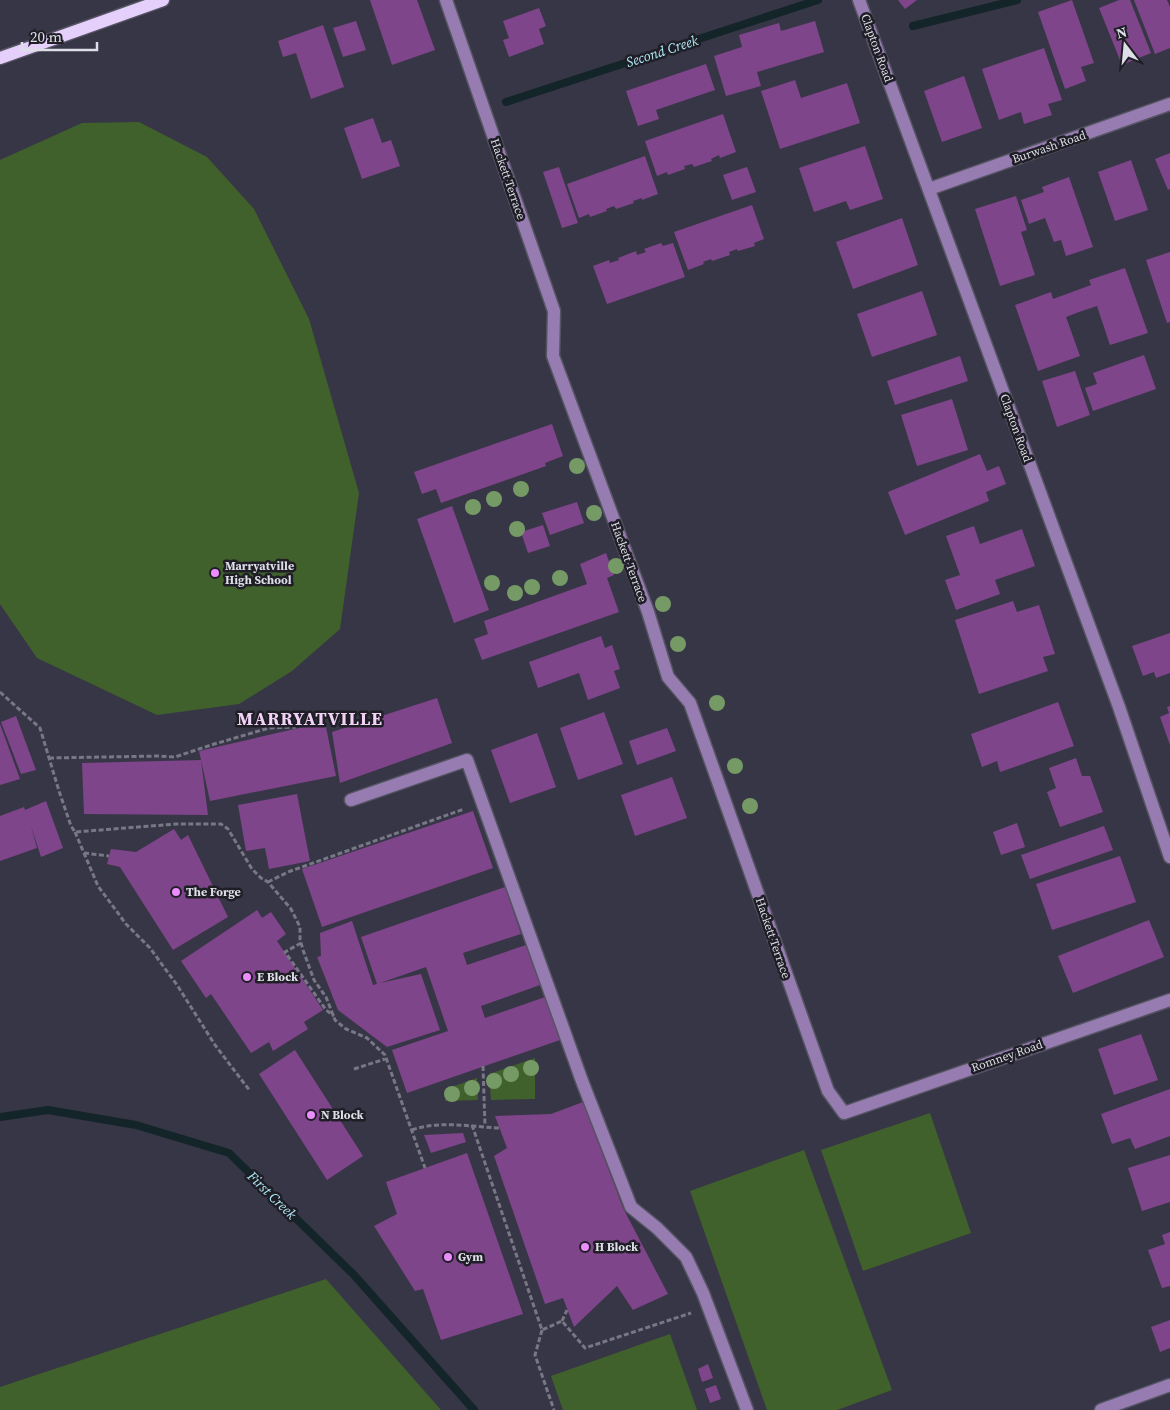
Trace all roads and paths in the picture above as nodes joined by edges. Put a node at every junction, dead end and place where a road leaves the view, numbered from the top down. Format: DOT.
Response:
graph roads {
  1 [pos="163,0"];
  2 [pos="446,0"];
  3 [pos="859,0"];
  4 [pos="0,58"];
  5 [pos="1170,104"];
  6 [pos="929,189"];
  7 [pos="0,692"];
  8 [pos="296,726"];
  9 [pos="49,758"];
  10 [pos="351,800"];
  11 [pos="482,803"];
  12 [pos="75,832"];
  13 [pos="84,853"];
  14 [pos="109,856"];
  15 [pos="1170,857"];
  16 [pos="268,882"];
  17 [pos="301,943"];
  18 [pos="1170,1000"];
  19 [pos="334,1016"];
  20 [pos="385,1059"];
  21 [pos="483,1066"];
  22 [pos="354,1069"];
  23 [pos="250,1092"];
  24 [pos="844,1113"];
  25 [pos="472,1125"];
  26 [pos="484,1126"];
  27 [pos="500,1128"];
  28 [pos="412,1130"];
  29 [pos="425,1168"];
  30 [pos="708,1307"];
  31 [pos="567,1310"];
  32 [pos="562,1321"];
  33 [pos="542,1330"];
  34 [pos="1170,1385"];
  35 [pos="554,1410"];
  36 [pos="747,1410"];
  37 [pos="1101,1410"];
  1 -- 4 [label="main road"];
  2 -- 24 [label="street, Hackett Terrace"];
  3 -- 6 [label="street, Clapton Road"];
  5 -- 6 [label="street, Burwash Road"];
  6 -- 15 [label="street, Clapton Road"];
  7 -- 9 [label="path"];
  8 -- 9 [label="path"];
  9 -- 12 [label="path"];
  10 -- 11 [label="street"];
  11 -- 16 [label="path"];
  11 -- 30 [label="street"];
  12 -- 13 [label="path"];
  12 -- 16 [label="path"];
  13 -- 14 [label="path"];
  13 -- 23 [label="path"];
  16 -- 17 [label="path"];
  17 -- 19 [label="path"];
  17 -- 19 [label="path"];
  18 -- 24 [label="street, Romney Road"];
  19 -- 20 [label="path"];
  20 -- 22 [label="path"];
  20 -- 28 [label="path"];
  21 -- 26 [label="path"];
  25 -- 26 [label="path"];
  25 -- 28 [label="path"];
  25 -- 33 [label="path"];
  26 -- 27 [label="path"];
  28 -- 29 [label="path"];
  30 -- 32 [label="path"];
  30 -- 36 [label="street"];
  31 -- 32 [label="path"];
  32 -- 33 [label="path"];
  33 -- 35 [label="path"];
  34 -- 37 [label="street"];
}
